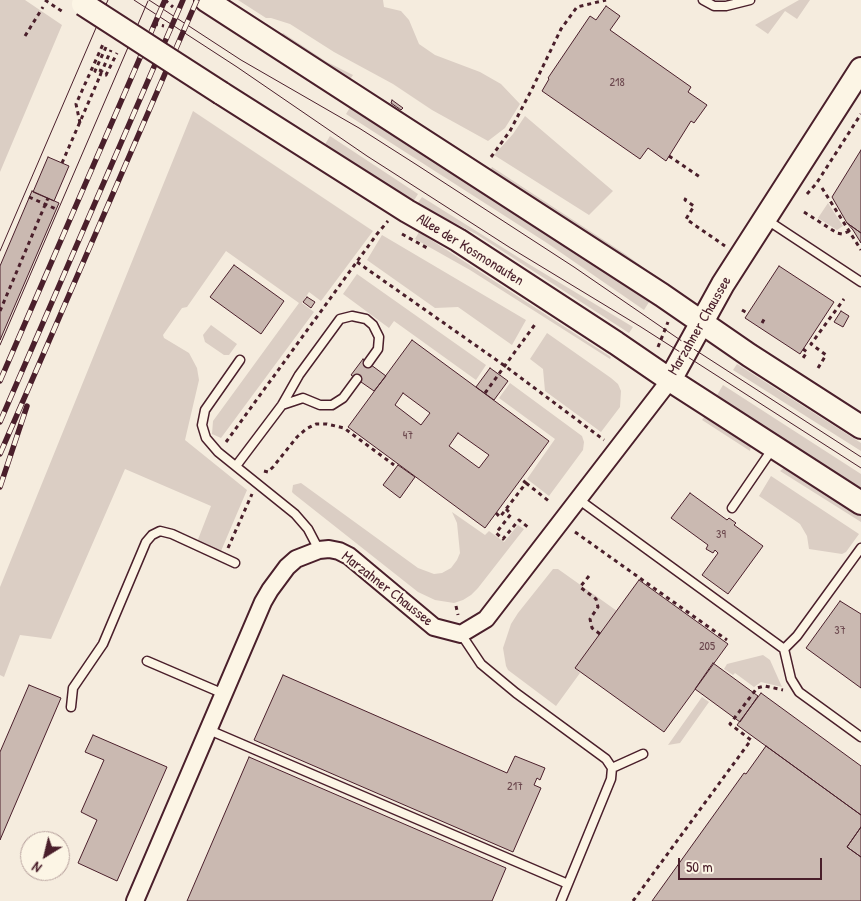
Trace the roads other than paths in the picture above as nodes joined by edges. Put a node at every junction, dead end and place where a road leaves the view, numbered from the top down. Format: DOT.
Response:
graph roads {
  1 [pos="206,0"];
  2 [pos="703,0"];
  3 [pos="750,0"];
  4 [pos="80,2"];
  5 [pos="861,69"];
  6 [pos="765,219"];
  7 [pos="861,282"];
  8 [pos="702,323"];
  9 [pos="240,360"];
  10 [pos="368,363"];
  11 [pos="357,379"];
  12 [pos="670,380"];
  13 [pos="282,405"];
  14 [pos="861,427"];
  15 [pos="774,447"];
  16 [pos="236,466"];
  17 [pos="578,499"];
  18 [pos="861,503"];
  19 [pos="732,508"];
  20 [pos="861,548"];
  21 [pos="319,550"];
  22 [pos="235,563"];
  23 [pos="461,634"];
  24 [pos="784,649"];
  25 [pos="147,661"];
  26 [pos="224,694"];
  27 [pos="71,707"];
  28 [pos="209,730"];
  29 [pos="861,737"];
  30 [pos="643,754"];
  31 [pos="612,768"];
  32 [pos="568,884"];
  33 [pos="135,901"];
  34 [pos="561,901"];
  1 -- 8 [label="main road"];
  2 -- 3 [label="lane"];
  4 -- 12 [label="main road, Allee der Kosmonauten, bridge"];
  5 -- 6 [label="main road, Marzahner Chaussee"];
  6 -- 7 [label="lane"];
  6 -- 8 [label="main road, Marzahner Chaussee"];
  8 -- 12 [label="main road, Marzahner Chaussee"];
  8 -- 14 [label="main road"];
  9 -- 16 [label="lane"];
  10 -- 13 [label="lane"];
  11 -- 13 [label="lane"];
  12 -- 15 [label="main road, Allee der Kosmonauten"];
  12 -- 17 [label="street, Marzahner Chaussee"];
  13 -- 16 [label="lane"];
  15 -- 18 [label="main road, Allee der Kosmonauten"];
  15 -- 19 [label="lane"];
  16 -- 21 [label="lane"];
  17 -- 23 [label="street, Marzahner Chaussee"];
  17 -- 24 [label="lane"];
  20 -- 24 [label="lane"];
  21 -- 23 [label="street, Marzahner Chaussee"];
  21 -- 26 [label="street, Marzahner Chaussee"];
  22 -- 27 [label="lane"];
  23 -- 31 [label="lane"];
  24 -- 29 [label="lane"];
  25 -- 26 [label="lane"];
  26 -- 28 [label="street, Marzahner Chaussee"];
  28 -- 32 [label="lane"];
  28 -- 33 [label="street, Marzahner Chaussee"];
  30 -- 31 [label="lane"];
  31 -- 32 [label="lane"];
  32 -- 34 [label="lane"];
}
